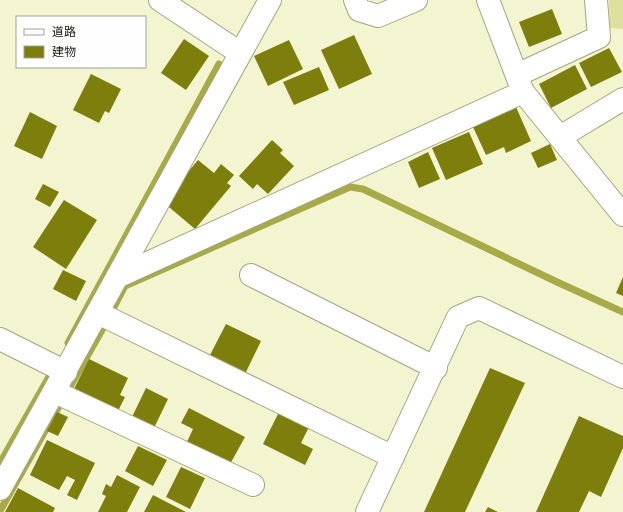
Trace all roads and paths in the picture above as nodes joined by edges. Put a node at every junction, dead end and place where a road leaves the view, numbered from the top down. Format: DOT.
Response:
graph roads {
  1 [pos="160,0"];
  2 [pos="270,0"];
  3 [pos="355,0"];
  4 [pos="416,0"];
  5 [pos="488,0"];
  6 [pos="596,0"];
  7 [pos="240,52"];
  8 [pos="520,83"];
  9 [pos="623,99"];
  10 [pos="560,137"];
  11 [pos="623,215"];
  12 [pos="251,275"];
  13 [pos="117,277"];
  14 [pos="105,316"];
  15 [pos="0,339"];
  16 [pos="59,368"];
  17 [pos="436,368"];
  18 [pos="623,377"];
  19 [pos="60,395"];
  20 [pos="393,457"];
  21 [pos="253,485"];
  22 [pos="0,489"];
  23 [pos="367,512"];
  1 -- 7 [label="street"];
  2 -- 7 [label="street"];
  3 -- 4 [label="street"];
  5 -- 8 [label="street"];
  6 -- 8 [label="street"];
  7 -- 13 [label="street"];
  8 -- 10 [label="street"];
  8 -- 13 [label="street"];
  9 -- 10 [label="street"];
  10 -- 11 [label="street"];
  12 -- 17 [label="street"];
  13 -- 14 [label="street"];
  14 -- 16 [label="street"];
  14 -- 20 [label="street"];
  15 -- 16 [label="street"];
  16 -- 19 [label="street"];
  17 -- 18 [label="street"];
  17 -- 20 [label="street"];
  19 -- 21 [label="street"];
  19 -- 22 [label="street"];
  20 -- 23 [label="street"];
}
